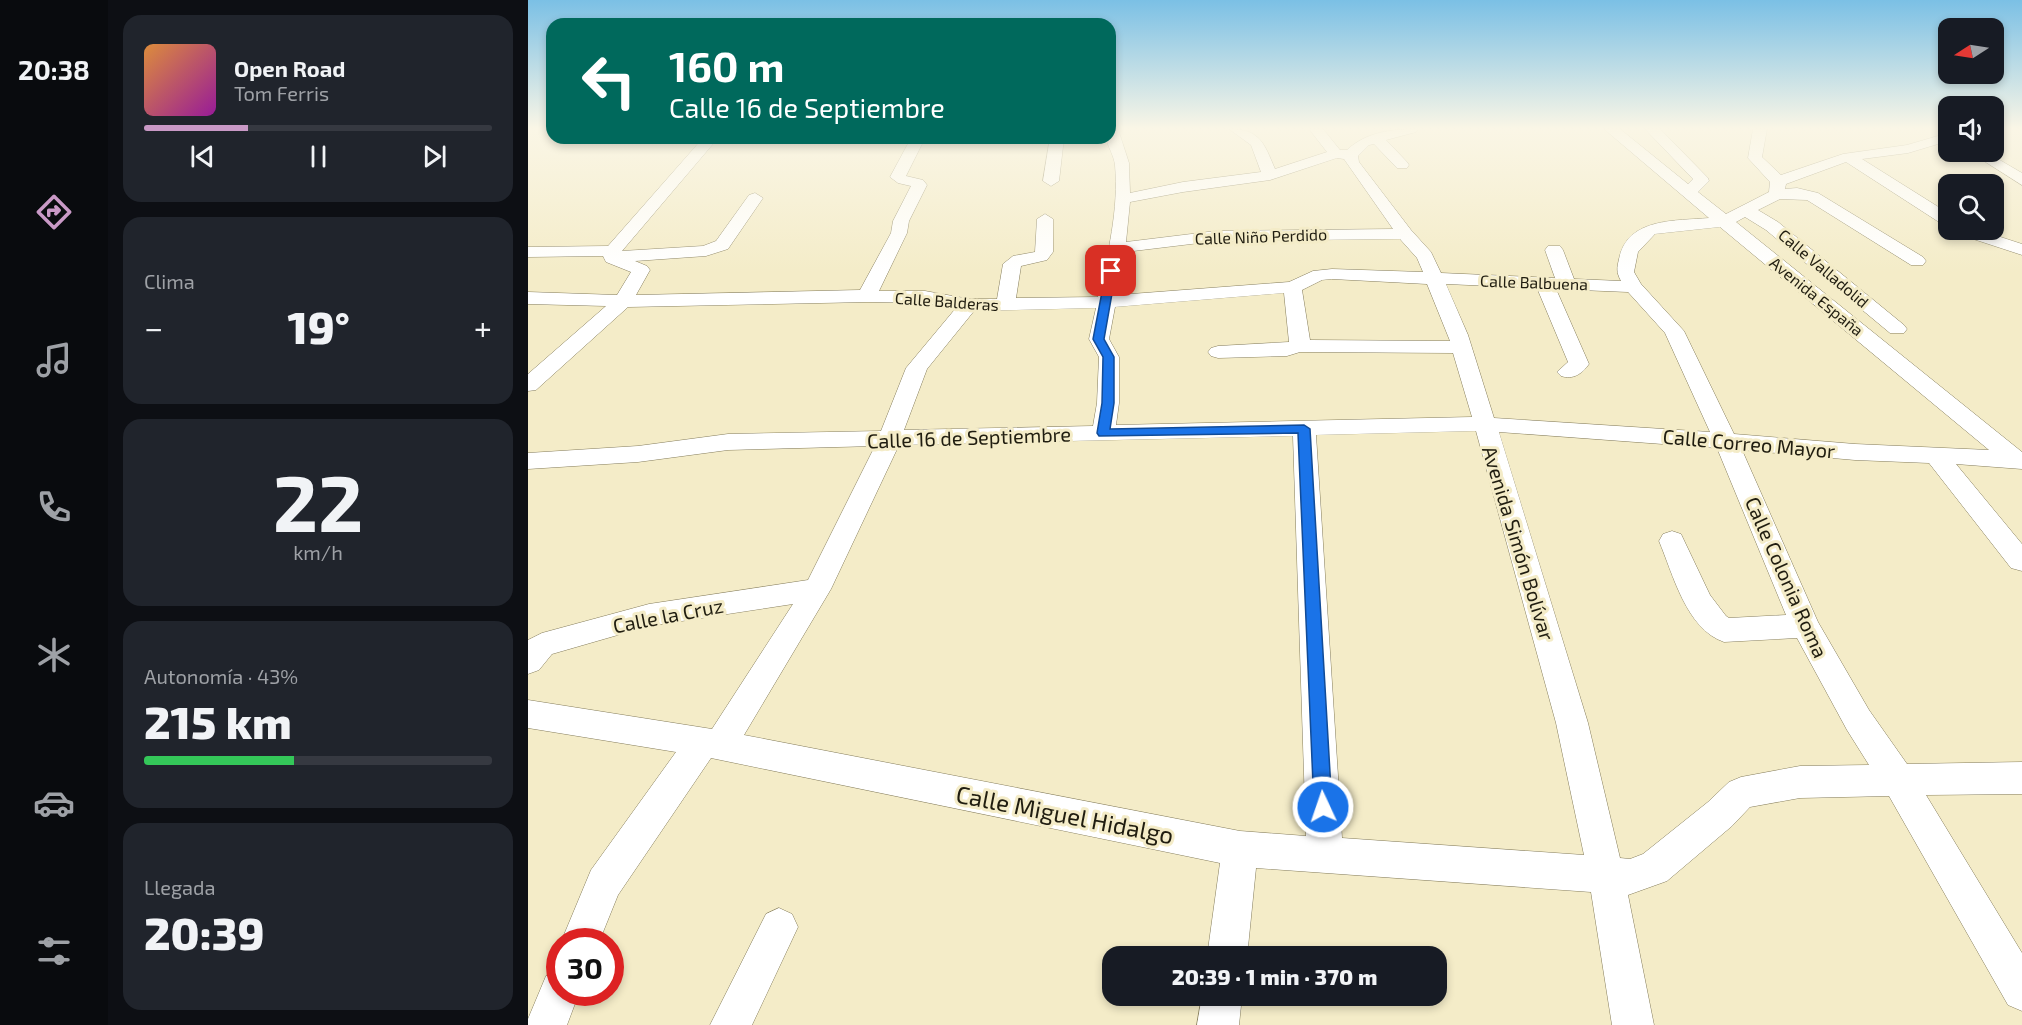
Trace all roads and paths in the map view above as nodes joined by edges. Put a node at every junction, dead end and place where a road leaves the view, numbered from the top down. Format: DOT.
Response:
graph roads {
  1 [pos="678,177"];
  2 [pos="898,177"];
  3 [pos="1052,177"];
  4 [pos="1123,177"];
  5 [pos="1257,177"];
  6 [pos="1363,177"];
  7 [pos="1670,177"];
  8 [pos="1699,177"];
  9 [pos="1769,177"];
  10 [pos="1803,177"];
  11 [pos="1879,177"];
  12 [pos="1051,181"];
  13 [pos="1777,188"];
  14 [pos="1689,192"];
  15 [pos="755,198"];
  16 [pos="1122,199"];
  17 [pos="1938,214"];
  18 [pos="1736,216"];
  19 [pos="1045,219"];
  20 [pos="1405,234"];
  21 [pos="1993,240"];
  22 [pos="1117,248"];
  23 [pos="1554,250"];
  24 [pos="2022,250"];
  25 [pos="528,252"];
  26 [pos="612,254"];
  27 [pos="1917,261"];
  28 [pos="1435,279"];
  29 [pos="1543,282"];
  30 [pos="1566,283"];
  31 [pos="1292,287"];
  32 [pos="1634,287"];
  33 [pos="868,296"];
  34 [pos="528,298"];
  35 [pos="1106,301"];
  36 [pos="623,302"];
  37 [pos="1006,305"];
  38 [pos="969,306"];
  39 [pos="1898,329"];
  40 [pos="1298,346"];
  41 [pos="1461,346"];
  42 [pos="1218,352"];
  43 [pos="1568,372"];
  44 [pos="528,385"];
  45 [pos="1483,424"];
  46 [pos="1304,429"];
  47 [pos="1104,433"];
  48 [pos="890,439"];
  49 [pos="1727,443"];
  50 [pos="1936,456"];
  51 [pos="528,460"];
  52 [pos="2018,462"];
  53 [pos="1672,541"];
  54 [pos="2021,561"];
  55 [pos="817,589"];
  56 [pos="1805,626"];
  57 [pos="528,661"];
  58 [pos="528,714"];
  59 [pos="711,744"];
  60 [pos="2022,778"];
  61 [pos="1899,781"];
  62 [pos="1240,849"];
  63 [pos="1325,854"];
  64 [pos="1606,875"];
  65 [pos="779,927"];
  66 [pos="585,928"];
  67 [pos="1228,946"];
  68 [pos="2022,991"];
  69 [pos="554,1006"];
  70 [pos="1221,1006"];
  71 [pos="546,1025"];
  72 [pos="731,1025"];
  73 [pos="1218,1025"];
  74 [pos="1633,1025"];
  1 -- 26 [label="street"];
  2 -- 33 [label="street"];
  3 -- 12 [label="street"];
  4 -- 16 [label="street"];
  5 -- 16 [label="street"];
  6 -- 20 [label="street, Avenida Simón Bolívar"];
  7 -- 14 [label="street, Avenida España"];
  8 -- 14 [label="street"];
  9 -- 13 [label="street"];
  10 -- 13 [label="street"];
  11 -- 17 [label="street"];
  13 -- 18 [label="street"];
  13 -- 27 [label="street"];
  14 -- 18 [label="street, Avenida España"];
  15 -- 26 [label="street"];
  16 -- 22 [label="street"];
  18 -- 32 [label="street, Calle Colonia Roma"];
  18 -- 39 [label="street, Calle Valladolid"];
  18 -- 52 [label="street, Avenida España"];
  19 -- 37 [label="street"];
  20 -- 22 [label="street, Calle Niño Perdido"];
  20 -- 28 [label="street, Avenida Simón Bolívar"];
  21 -- 24 [label="street"];
  22 -- 35 [label="street"];
  23 -- 30 [label="street"];
  25 -- 26 [label="street"];
  26 -- 36 [label="street"];
  28 -- 29 [label="street, Calle Balbuena"];
  28 -- 31 [label="street, Calle Balderas"];
  28 -- 41 [label="street, Avenida Simón Bolívar"];
  29 -- 30 [label="street, Calle Balbuena"];
  29 -- 43 [label="street"];
  30 -- 32 [label="street, Calle Balbuena"];
  31 -- 35 [label="street, Calle Balderas"];
  31 -- 40 [label="street"];
  32 -- 49 [label="street, Calle Colonia Roma"];
  33 -- 36 [label="street, Calle Balderas"];
  33 -- 38 [label="street, Calle Balderas"];
  34 -- 36 [label="street, Calle Balderas"];
  35 -- 37 [label="street, Calle Balderas"];
  35 -- 47 [label="street"];
  36 -- 44 [label="street"];
  37 -- 38 [label="street, Calle Balderas"];
  38 -- 48 [label="street"];
  40 -- 41 [label="street"];
  40 -- 42 [label="street"];
  41 -- 45 [label="street, Avenida Simón Bolívar"];
  45 -- 46 [label="street, Calle 16 de Septiembre"];
  45 -- 49 [label="street, Calle Correo Mayor"];
  45 -- 64 [label="street, Avenida Simón Bolívar"];
  46 -- 47 [label="street, Calle 16 de Septiembre"];
  46 -- 63 [label="street"];
  47 -- 48 [label="street, Calle 16 de Septiembre"];
  48 -- 51 [label="street, Calle 16 de Septiembre"];
  48 -- 55 [label="street"];
  49 -- 50 [label="street, Calle Correo Mayor"];
  49 -- 56 [label="street, Calle Colonia Roma"];
  50 -- 52 [label="street, Calle Correo Mayor"];
  50 -- 54 [label="street"];
  53 -- 56 [label="street"];
  55 -- 57 [label="street, Calle la Cruz"];
  55 -- 59 [label="street"];
  56 -- 61 [label="street, Calle Colonia Roma"];
  58 -- 59 [label="street, Calle Miguel Hidalgo"];
  59 -- 62 [label="street, Calle Miguel Hidalgo"];
  59 -- 66 [label="street"];
  60 -- 61 [label="street, Calle Miguel Hidalgo"];
  61 -- 64 [label="street, Calle Miguel Hidalgo"];
  61 -- 68 [label="street, Calle Colonia Roma"];
  62 -- 63 [label="street, Calle Miguel Hidalgo"];
  62 -- 67 [label="street"];
  63 -- 64 [label="street, Calle Miguel Hidalgo"];
  64 -- 74 [label="street, Avenida Simón Bolívar"];
  65 -- 72 [label="street"];
  69 -- 71 [label="street"];
  70 -- 73 [label="street"];
}
